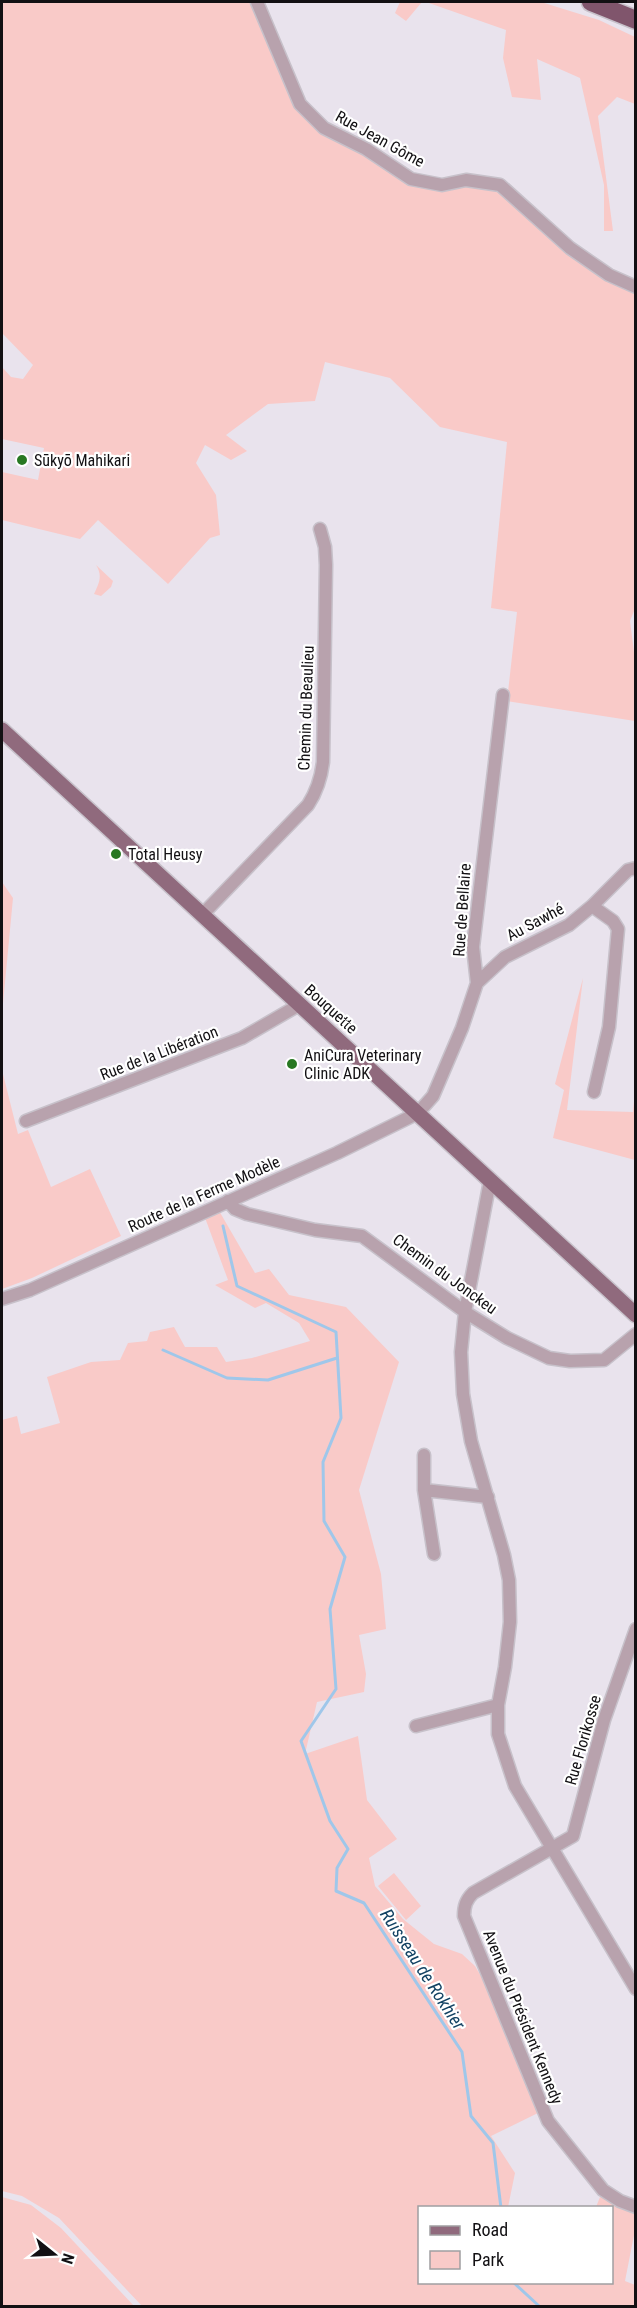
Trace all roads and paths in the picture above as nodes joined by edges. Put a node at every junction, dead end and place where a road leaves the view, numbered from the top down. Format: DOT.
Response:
graph roads {
  1 [pos="257,2"];
  2 [pos="591,2"];
  3 [pos="636,20"];
  4 [pos="636,287"];
  5 [pos="320,529"];
  6 [pos="503,695"];
  7 [pos="2,730"];
  8 [pos="636,868"];
  9 [pos="592,906"];
  10 [pos="202,915"];
  11 [pos="477,983"];
  12 [pos="299,1005"];
  13 [pos="594,1092"];
  14 [pos="418,1113"];
  15 [pos="26,1121"];
  16 [pos="490,1181"];
  17 [pos="228,1201"];
  18 [pos="2,1299"];
  19 [pos="465,1312"];
  20 [pos="636,1315"];
  21 [pos="636,1334"];
  22 [pos="424,1455"];
  23 [pos="424,1490"];
  24 [pos="488,1497"];
  25 [pos="434,1554"];
  26 [pos="636,1629"];
  27 [pos="498,1705"];
  28 [pos="416,1726"];
  29 [pos="551,1848"];
  30 [pos="636,1989"];
  31 [pos="636,2207"];
  1 -- 4 [label="street, Rue Jean Gôme"];
  2 -- 3 [label="highway"];
  5 -- 10 [label="street, Chemin du Beaulieu"];
  6 -- 11 [label="street, Rue de Bellaire"];
  7 -- 10 [label="main road, Bouquette"];
  8 -- 9 [label="street, Au Sawhé"];
  9 -- 11 [label="street, Au Sawhé"];
  9 -- 13 [label="street"];
  10 -- 12 [label="main road, Bouquette"];
  11 -- 14 [label="street, Rue de Bellaire"];
  12 -- 14 [label="main road, Bouquette"];
  12 -- 15 [label="street, Rue de la Libération"];
  14 -- 16 [label="main road, Bouquette"];
  14 -- 17 [label="street, Route de la Ferme Modèle"];
  16 -- 19 [label="street"];
  16 -- 20 [label="main road, Bouquette"];
  17 -- 18 [label="street, Route de la Ferme Modèle"];
  17 -- 19 [label="street, Chemin du Jonckeu"];
  19 -- 21 [label="street, Chemin du Jonckeu"];
  19 -- 24 [label="street"];
  22 -- 23 [label="street"];
  23 -- 24 [label="street"];
  23 -- 25 [label="street"];
  24 -- 27 [label="street"];
  26 -- 29 [label="street, Rue Florikosse"];
  27 -- 28 [label="street"];
  27 -- 29 [label="street"];
  29 -- 30 [label="street"];
  29 -- 31 [label="street, Avenue du Président Kennedy"];
}
